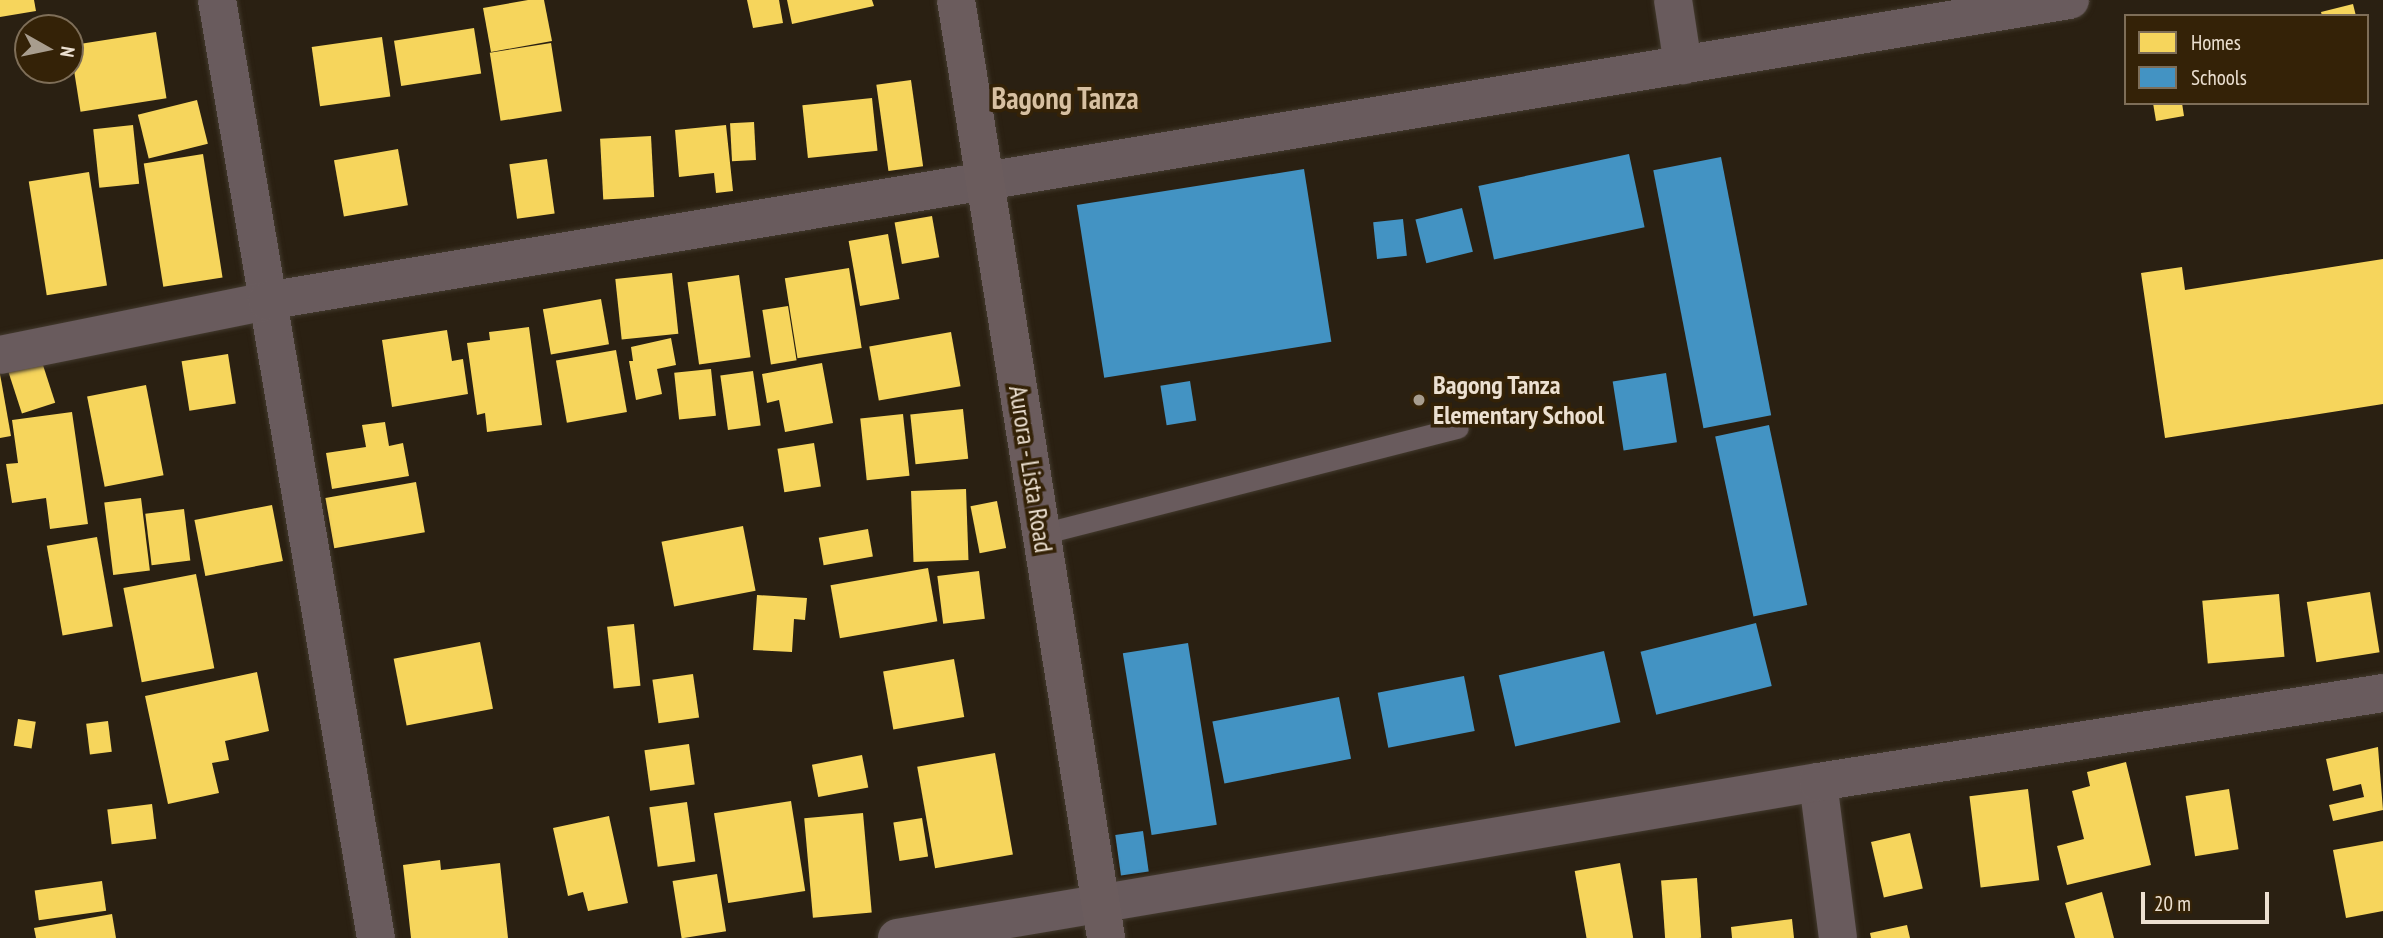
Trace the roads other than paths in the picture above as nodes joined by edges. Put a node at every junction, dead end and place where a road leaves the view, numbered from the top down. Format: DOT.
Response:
graph roads {
  1 [pos="217,0"];
  2 [pos="956,0"];
  3 [pos="1673,0"];
  4 [pos="2070,0"];
  5 [pos="1683,65"];
  6 [pos="987,182"];
  7 [pos="267,301"];
  8 [pos="0,355"];
  9 [pos="1458,428"];
  10 [pos="1041,534"];
  11 [pos="2383,693"];
  12 [pos="1818,782"];
  13 [pos="1103,922"];
  14 [pos="376,938"];
  15 [pos="897,938"];
  16 [pos="1838,938"];
  1 -- 7 [label="street"];
  2 -- 6 [label="street, Aurora - Lista Road"];
  3 -- 5 [label="street"];
  4 -- 5 [label="street"];
  5 -- 6 [label="street"];
  6 -- 7 [label="street"];
  6 -- 10 [label="street, Aurora - Lista Road"];
  7 -- 8 [label="street"];
  7 -- 14 [label="street"];
  9 -- 10 [label="lane"];
  10 -- 13 [label="street, Aurora - Lista Road"];
  11 -- 12 [label="street"];
  12 -- 13 [label="street"];
  12 -- 16 [label="street"];
  13 -- 15 [label="street"];
}
